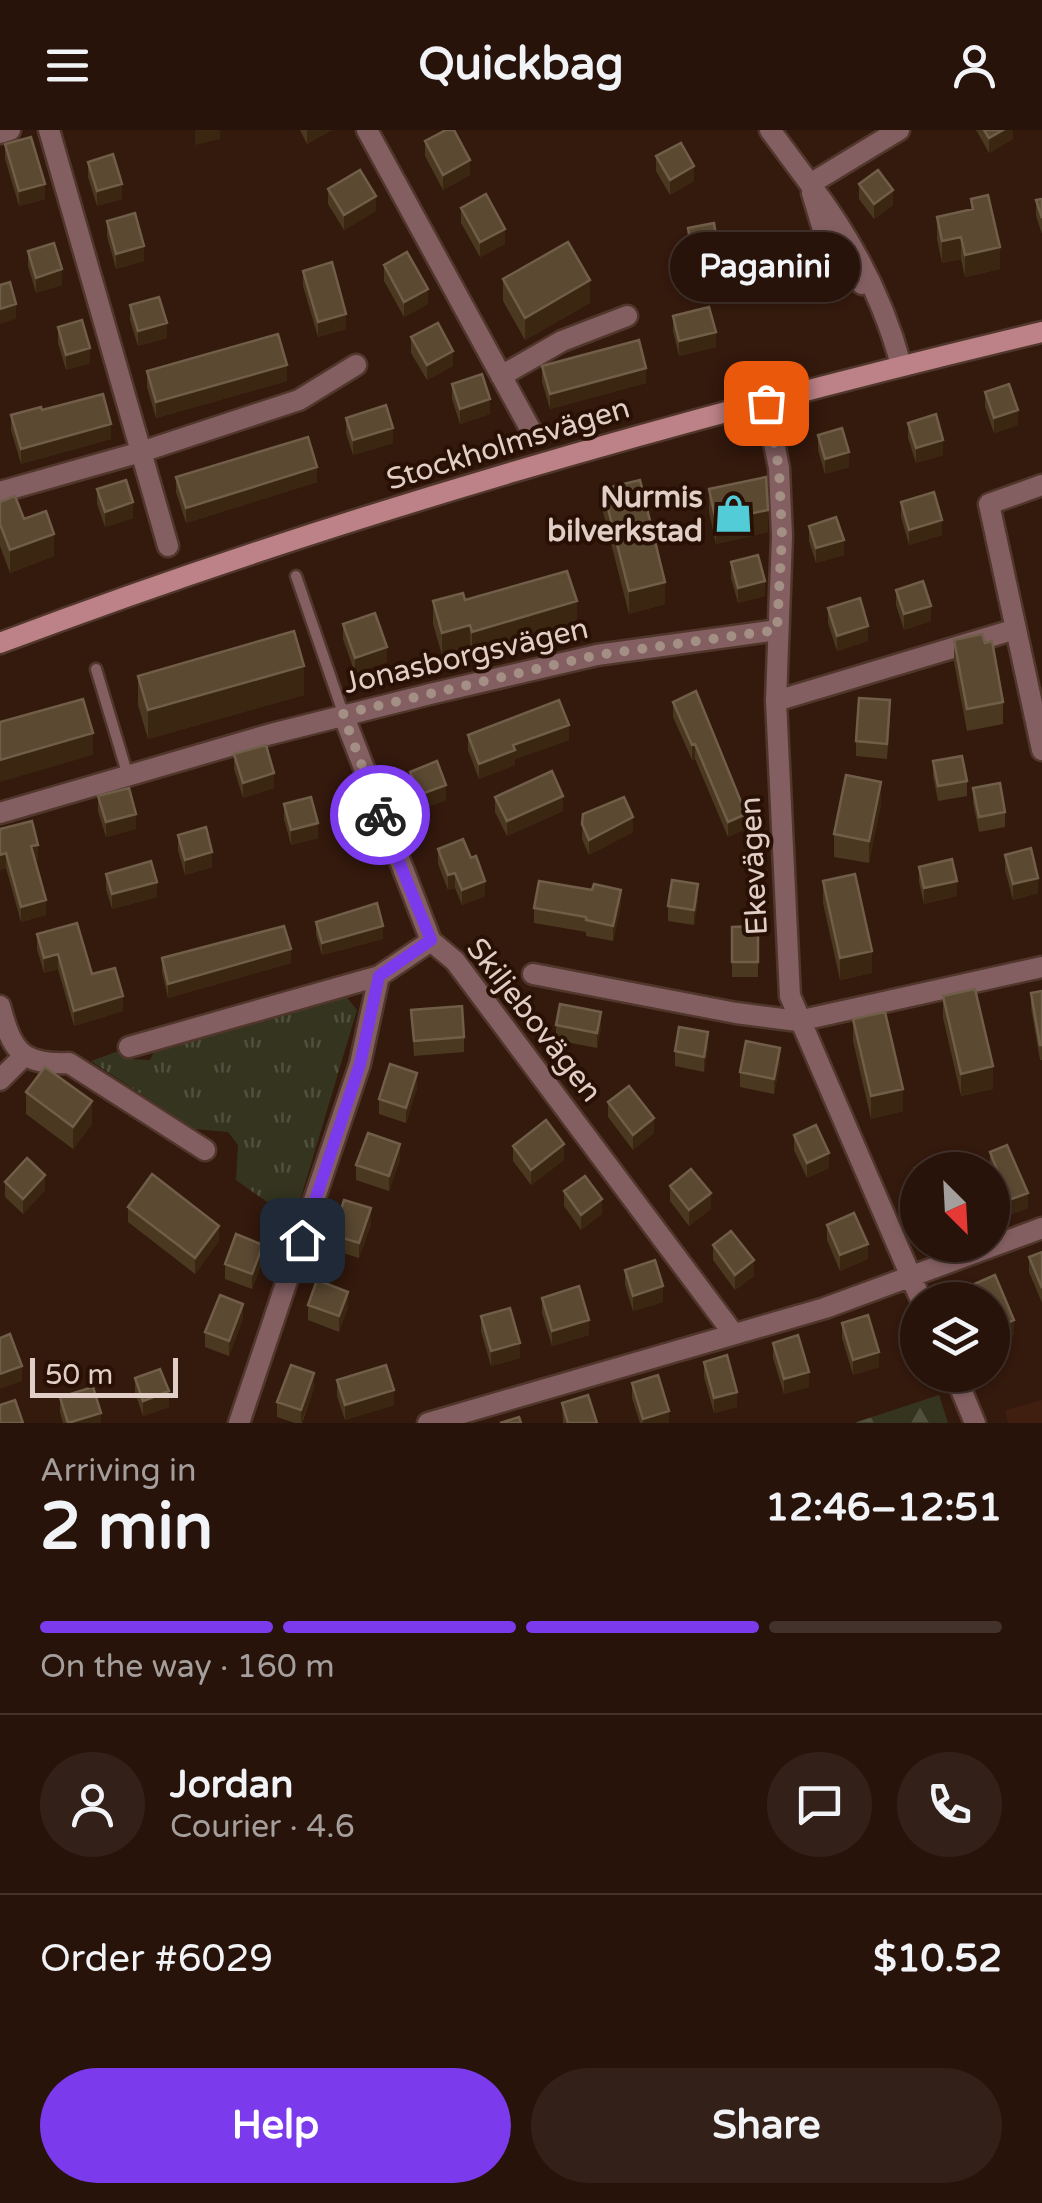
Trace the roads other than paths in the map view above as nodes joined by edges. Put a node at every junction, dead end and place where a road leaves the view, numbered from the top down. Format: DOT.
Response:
graph roads {
  1 [pos="10,130"];
  2 [pos="49,130"];
  3 [pos="367,130"];
  4 [pos="770,130"];
  5 [pos="899,130"];
  6 [pos="0,132"];
  7 [pos="810,184"];
  8 [pos="626,316"];
  9 [pos="1042,332"];
  10 [pos="901,365"];
  11 [pos="356,366"];
  12 [pos="501,376"];
  13 [pos="766,403"];
  14 [pos="533,434"];
  15 [pos="141,452"];
  16 [pos="1042,485"];
  17 [pos="0,492"];
  18 [pos="168,546"];
  19 [pos="296,576"];
  20 [pos="1016,628"];
  21 [pos="777,630"];
  22 [pos="0,643"];
  23 [pos="96,669"];
  24 [pos="776,701"];
  25 [pos="343,714"];
  26 [pos="1042,750"];
  27 [pos="128,776"];
  28 [pos="0,813"];
  29 [pos="431,940"];
  30 [pos="1042,967"];
  31 [pos="533,974"];
  32 [pos="379,976"];
  33 [pos="0,1006"];
  34 [pos="798,1021"];
  35 [pos="129,1046"];
  36 [pos="23,1057"];
  37 [pos="0,1080"];
  38 [pos="205,1150"];
  39 [pos="1042,1228"];
  40 [pos="911,1279"];
  41 [pos="912,1282"];
  42 [pos="734,1332"];
  43 [pos="962,1392"];
  44 [pos="239,1423"];
  45 [pos="428,1423"];
  46 [pos="974,1423"];
  1 -- 6 [label="street"];
  2 -- 15 [label="street"];
  3 -- 12 [label="street"];
  4 -- 7 [label="street"];
  5 -- 7 [label="street"];
  7 -- 10 [label="street"];
  8 -- 12 [label="street"];
  9 -- 10 [label="main road, Stockholmsvägen"];
  10 -- 13 [label="main road, Stockholmsvägen"];
  11 -- 15 [label="street"];
  12 -- 14 [label="street"];
  13 -- 21 [label="street, Ekevägen"];
  13 -- 22 [label="main road, Stockholmsvägen"];
  15 -- 17 [label="street"];
  15 -- 18 [label="street"];
  16 -- 20 [label="street"];
  19 -- 25 [label="lane"];
  20 -- 24 [label="street"];
  20 -- 26 [label="street"];
  21 -- 24 [label="street, Ekevägen"];
  21 -- 25 [label="street, Jonasborgsvägen"];
  23 -- 27 [label="lane"];
  24 -- 34 [label="street, Ekevägen"];
  25 -- 27 [label="street, Jonasborgsvägen"];
  25 -- 29 [label="street, Skiljebovägen"];
  27 -- 28 [label="street, Jonasborgsvägen"];
  29 -- 32 [label="street"];
  29 -- 42 [label="street, Skiljebovägen"];
  30 -- 34 [label="street"];
  31 -- 34 [label="street"];
  32 -- 35 [label="street"];
  32 -- 44 [label="street"];
  33 -- 36 [label="street"];
  34 -- 40 [label="street, Ekevägen"];
  36 -- 37 [label="street"];
  36 -- 38 [label="street"];
  39 -- 40 [label="street"];
  40 -- 41 [label="street, Ekevägen"];
  40 -- 42 [label="street"];
  42 -- 45 [label="street"];
  43 -- 46 [label="street"];
}
